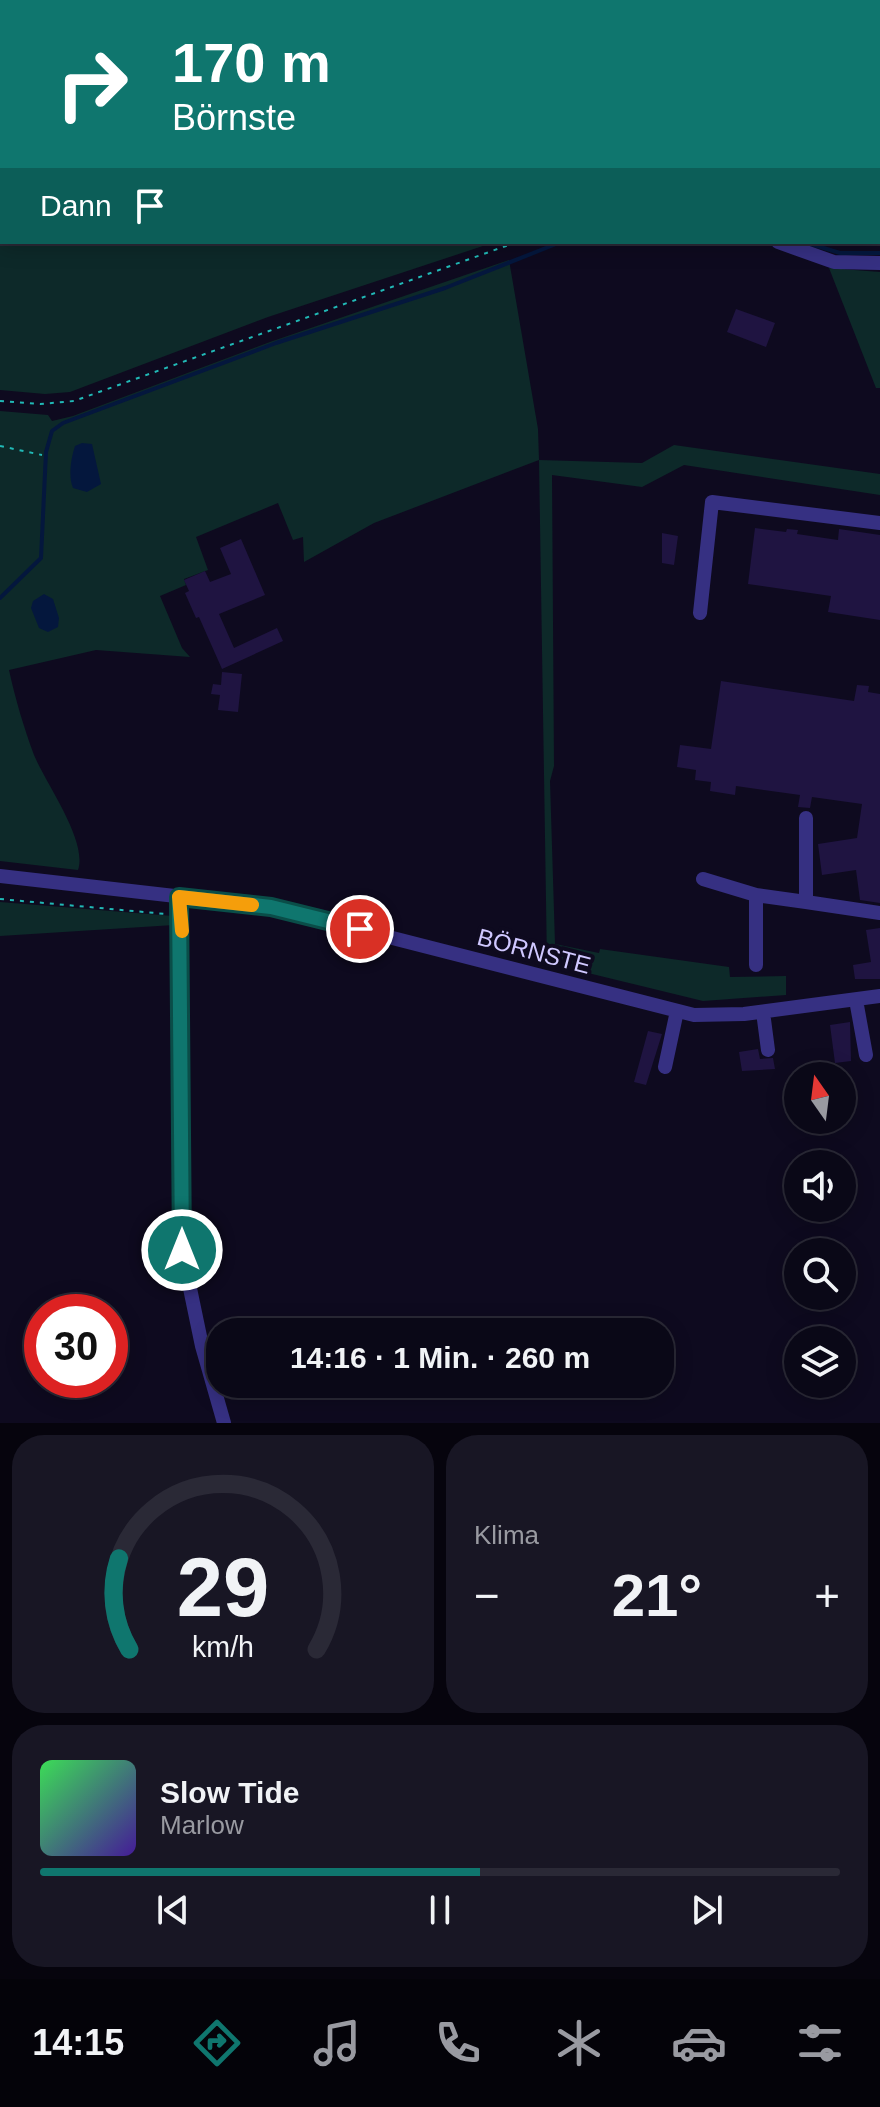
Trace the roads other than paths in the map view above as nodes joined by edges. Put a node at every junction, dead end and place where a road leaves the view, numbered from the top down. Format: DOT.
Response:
graph roads {
  1 [pos="784,244"];
  2 [pos="880,263"];
  3 [pos="880,523"];
  4 [pos="700,613"];
  5 [pos="806,818"];
  6 [pos="0,876"];
  7 [pos="703,879"];
  8 [pos="756,895"];
  9 [pos="179,897"];
  10 [pos="806,902"];
  11 [pos="880,913"];
  12 [pos="756,965"];
  13 [pos="880,996"];
  14 [pos="856,1000"];
  15 [pos="677,1011"];
  16 [pos="763,1012"];
  17 [pos="768,1050"];
  18 [pos="866,1055"];
  19 [pos="665,1067"];
  20 [pos="224,1423"];
  1 -- 2 [label="street"];
  3 -- 4 [label="street"];
  5 -- 10 [label="street"];
  6 -- 9 [label="street, BÖRNSTE"];
  7 -- 8 [label="street"];
  8 -- 10 [label="street"];
  8 -- 12 [label="street"];
  9 -- 15 [label="street, BÖRNSTE"];
  9 -- 20 [label="street"];
  10 -- 11 [label="street"];
  13 -- 14 [label="street, BÖRNSTE"];
  14 -- 16 [label="street, BÖRNSTE"];
  14 -- 18 [label="street"];
  15 -- 16 [label="street, BÖRNSTE"];
  15 -- 19 [label="street"];
  16 -- 17 [label="street"];
}
